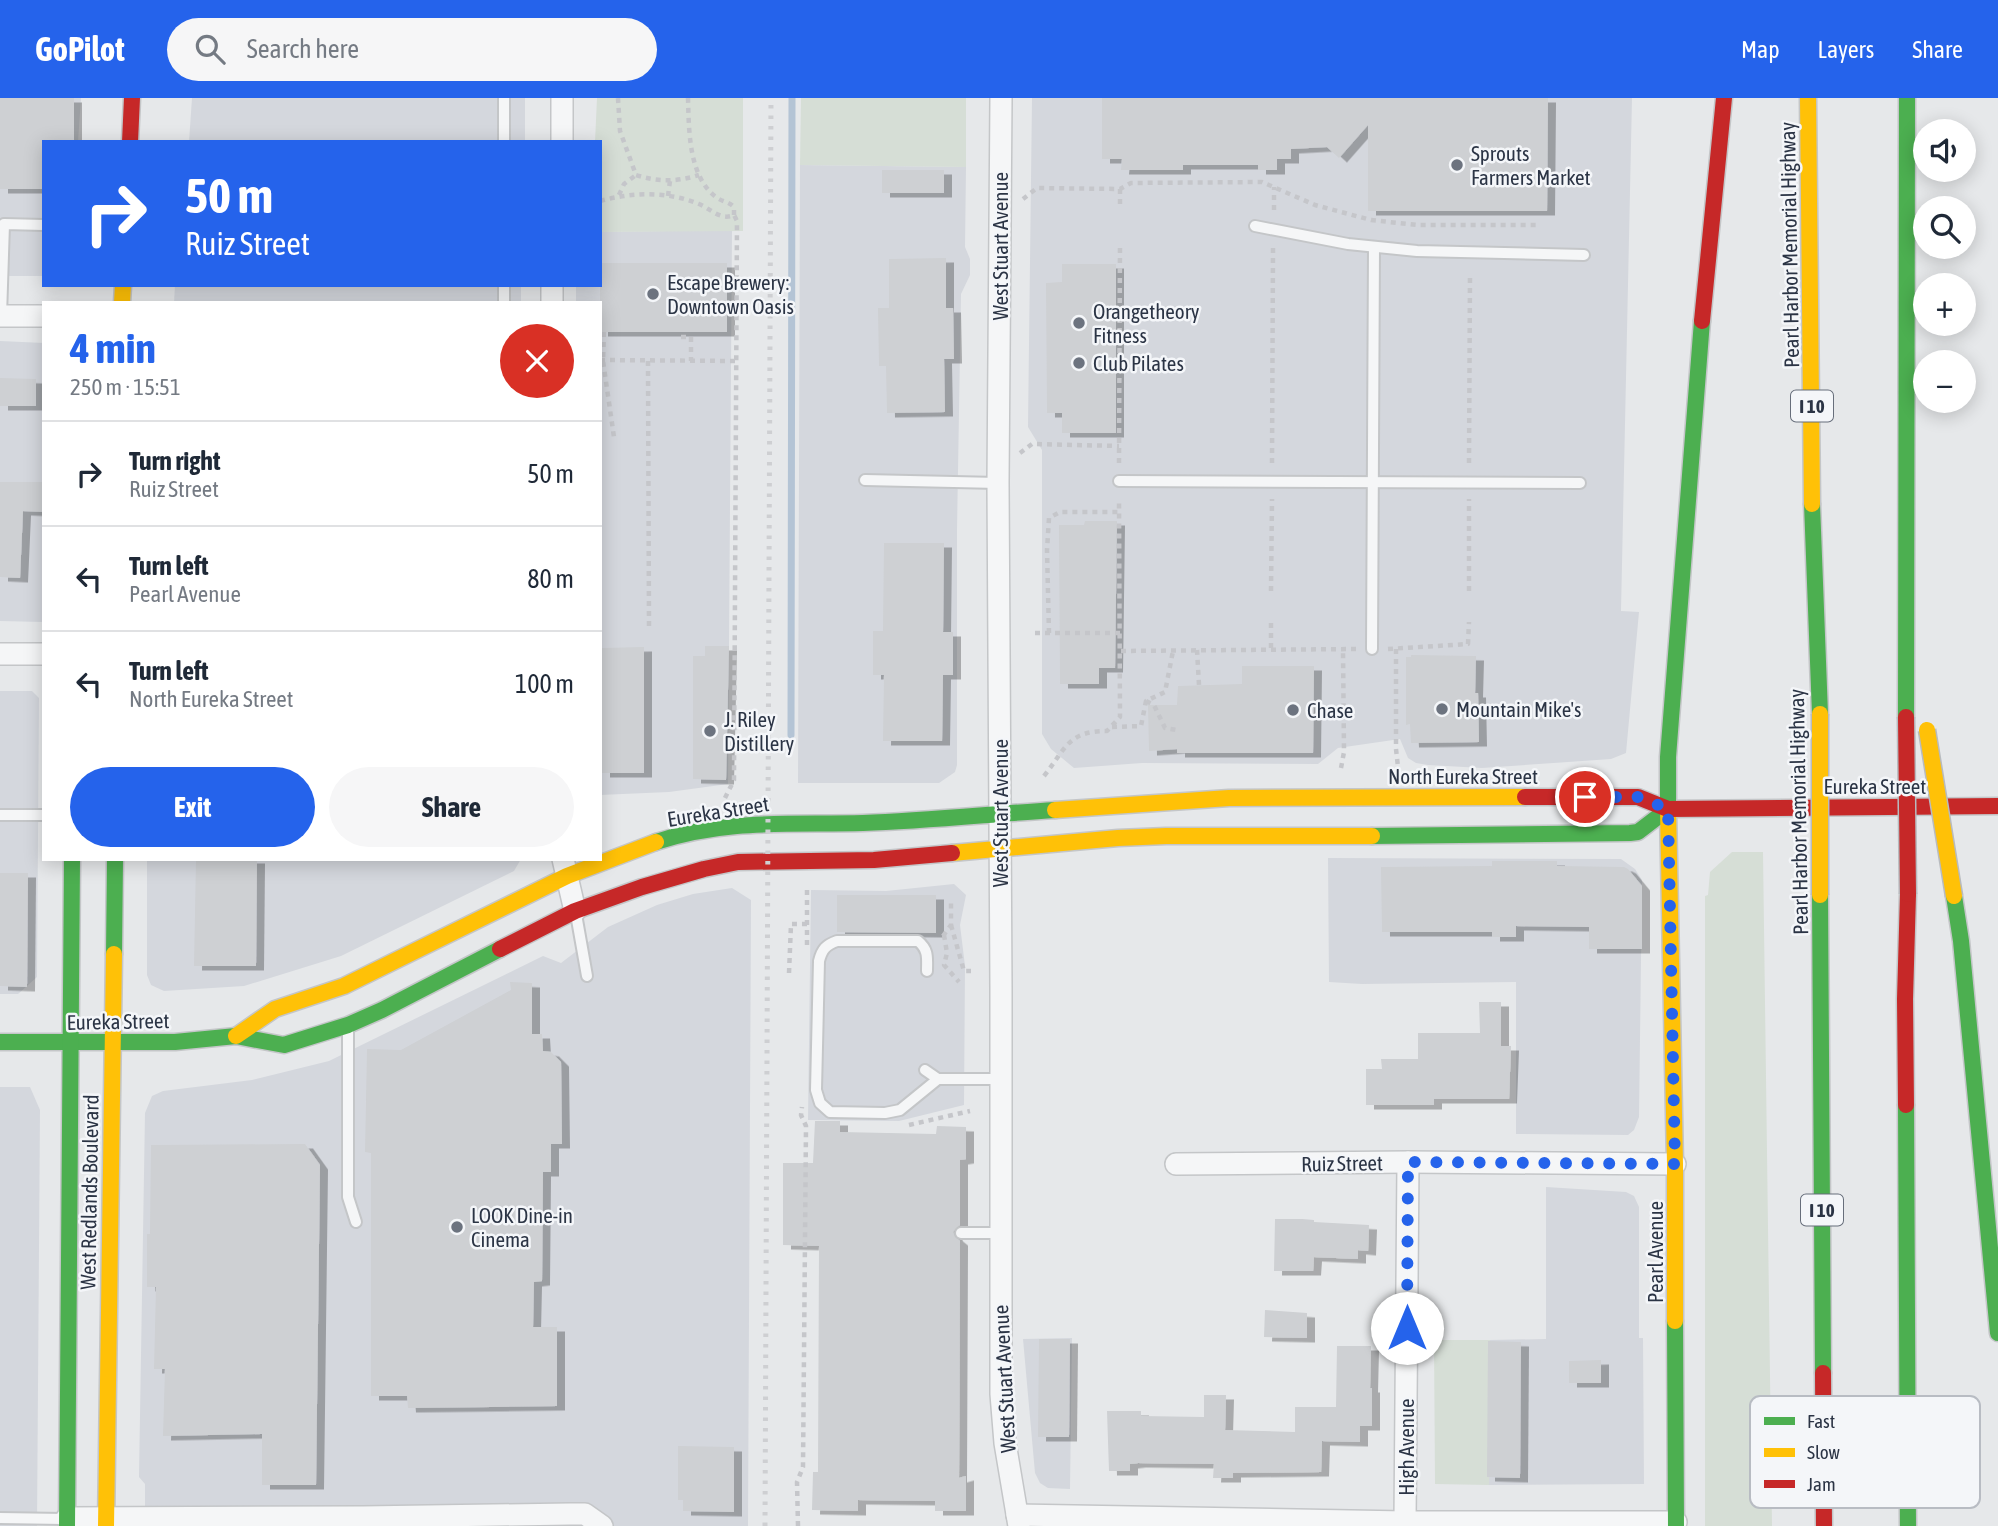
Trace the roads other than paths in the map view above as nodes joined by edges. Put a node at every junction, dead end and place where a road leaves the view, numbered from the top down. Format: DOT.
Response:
graph roads {
  1 [pos="132,98"];
  2 [pos="504,98"];
  3 [pos="562,98"];
  4 [pos="1001,98"];
  5 [pos="1724,98"];
  6 [pos="1808,98"];
  7 [pos="1907,98"];
  8 [pos="130,140"];
  9 [pos="504,140"];
  10 [pos="562,140"];
  11 [pos="42,225"];
  12 [pos="1255,226"];
  13 [pos="1374,247"];
  14 [pos="1584,255"];
  15 [pos="1,316"];
  16 [pos="42,316"];
  17 [pos="865,480"];
  18 [pos="1119,481"];
  19 [pos="998,483"];
  20 [pos="1580,483"];
  21 [pos="1373,484"];
  22 [pos="1907,605"];
  23 [pos="1372,649"];
  24 [pos="0,654"];
  25 [pos="42,654"];
  26 [pos="1998,806"];
  27 [pos="1668,809"];
  28 [pos="999,812"];
  29 [pos="0,815"];
  30 [pos="42,815"];
  31 [pos="1000,849"];
  32 [pos="602,858"];
  33 [pos="72,861"];
  34 [pos="115,861"];
  35 [pos="590,861"];
  36 [pos="565,868"];
  37 [pos="575,911"];
  38 [pos="927,971"];
  39 [pos="587,976"];
  40 [pos="348,1025"];
  41 [pos="236,1036"];
  42 [pos="0,1042"];
  43 [pos="69,1043"];
  44 [pos="112,1043"];
  45 [pos="925,1070"];
  46 [pos="938,1079"];
  47 [pos="1001,1079"];
  48 [pos="1408,1162"];
  49 [pos="1176,1164"];
  50 [pos="1675,1164"];
  51 [pos="356,1222"];
  52 [pos="961,1233"];
  53 [pos="1000,1233"];
  54 [pos="1998,1333"];
  55 [pos="1824,1396"];
  56 [pos="1907,1396"];
  57 [pos="1825,1508"];
  58 [pos="1908,1508"];
  59 [pos="0,1518"];
  60 [pos="594,1520"];
  61 [pos="1018,1521"];
  62 [pos="67,1522"];
  63 [pos="105,1522"];
  64 [pos="1412,1524"];
  65 [pos="1676,1524"];
  66 [pos="1825,1526"];
  67 [pos="1908,1526"];
  1 -- 8 [label="main road"];
  2 -- 9 [label="lane"];
  3 -- 10 [label="street"];
  4 -- 19 [label="street, West Stuart Avenue"];
  5 -- 27 [label="main road, Pearl Avenue"];
  6 -- 55 [label="main road, Pearl Harbor Memorial Highway / I 10, bridge"];
  7 -- 22 [label="main road"];
  11 -- 15 [label="lane"];
  12 -- 13 [label="lane"];
  13 -- 14 [label="lane"];
  13 -- 21 [label="lane"];
  15 -- 16 [label="street"];
  17 -- 19 [label="lane"];
  18 -- 21 [label="lane"];
  19 -- 28 [label="street, West Stuart Avenue"];
  20 -- 21 [label="lane"];
  21 -- 23 [label="lane"];
  22 -- 54 [label="main road, bridge"];
  22 -- 56 [label="main road, bridge"];
  24 -- 25 [label="street"];
  26 -- 27 [label="main road, Eureka Street"];
  27 -- 28 [label="main road, North Eureka Street"];
  27 -- 31 [label="main road"];
  27 -- 50 [label="main road, Pearl Avenue"];
  28 -- 31 [label="street, West Stuart Avenue"];
  28 -- 32 [label="main road, Eureka Street"];
  29 -- 30 [label="lane"];
  31 -- 37 [label="main road, Eureka Street"];
  31 -- 47 [label="street, West Stuart Avenue"];
  33 -- 43 [label="main road, West Redlands Boulevard"];
  34 -- 44 [label="main road, West Redlands Boulevard"];
  35 -- 36 [label="main road, Eureka Street"];
  36 -- 37 [label="street"];
  36 -- 41 [label="main road, Eureka Street"];
  37 -- 39 [label="lane"];
  37 -- 40 [label="main road, Eureka Street"];
  38 -- 46 [label="lane"];
  40 -- 41 [label="main road, Eureka Street"];
  40 -- 51 [label="lane"];
  41 -- 44 [label="main road, Eureka Street"];
  42 -- 43 [label="main road, Eureka Street"];
  43 -- 44 [label="main road, Eureka Street"];
  43 -- 62 [label="main road, West Redlands Boulevard"];
  44 -- 63 [label="main road, West Redlands Boulevard"];
  45 -- 46 [label="lane"];
  46 -- 47 [label="lane"];
  47 -- 53 [label="street, West Stuart Avenue"];
  48 -- 49 [label="street, Ruiz Street"];
  48 -- 50 [label="street, Ruiz Street"];
  48 -- 64 [label="street, High Avenue"];
  50 -- 65 [label="main road, Pearl Avenue"];
  52 -- 53 [label="lane"];
  53 -- 61 [label="street, West Stuart Avenue"];
  57 -- 66 [label="main road, Pearl Harbor Memorial Highway / I 10, bridge"];
  58 -- 67 [label="main road, bridge"];
  59 -- 62 [label="lane"];
  60 -- 63 [label="street"];
  61 -- 64 [label="street"];
  62 -- 63 [label="street"];
  64 -- 65 [label="street"];
}
